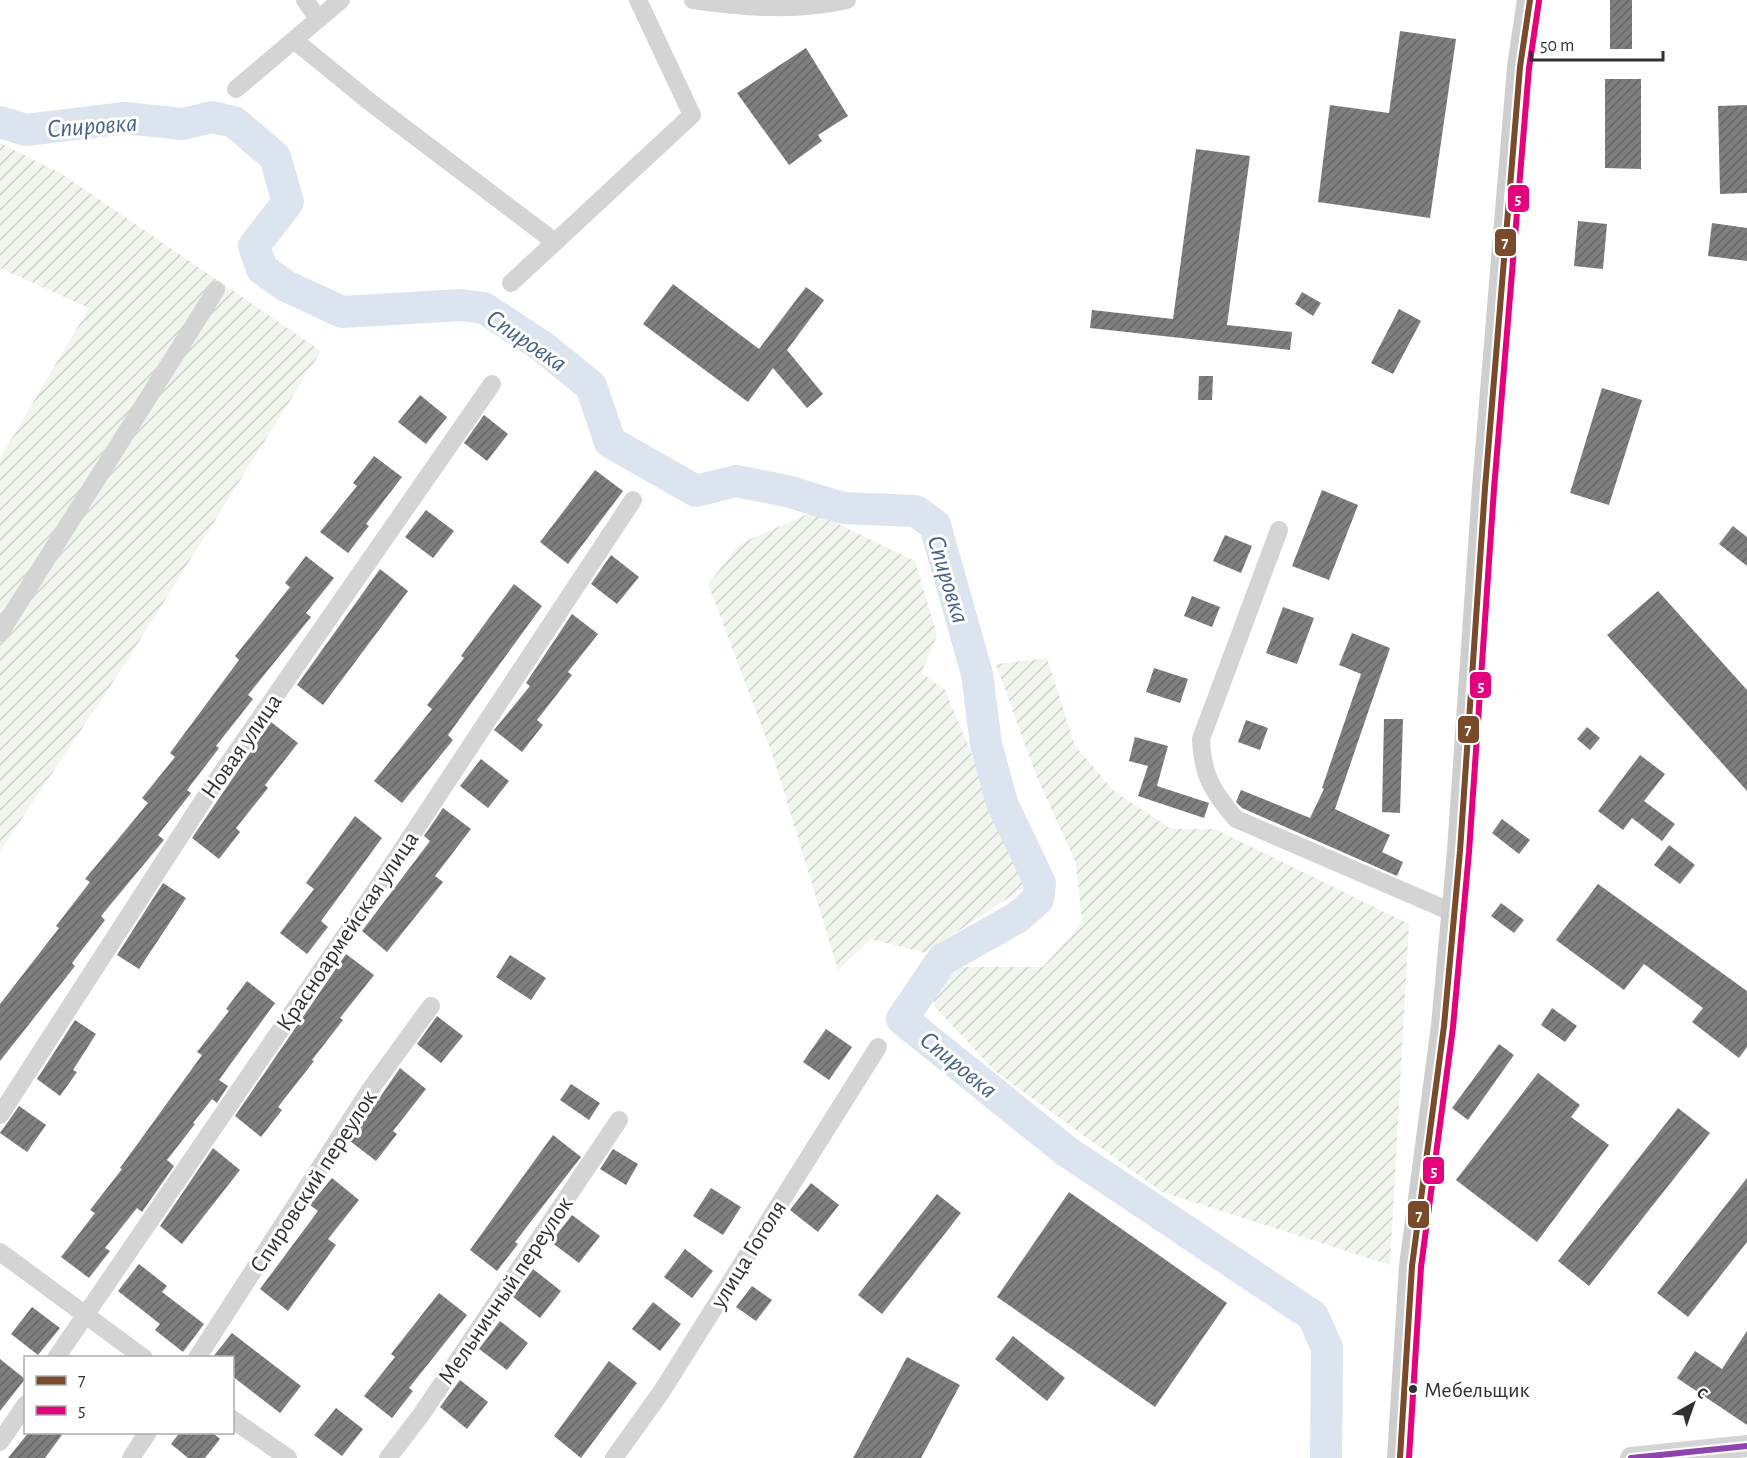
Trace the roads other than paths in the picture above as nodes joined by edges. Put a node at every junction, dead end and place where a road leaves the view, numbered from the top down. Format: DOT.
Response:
graph roads {
  1 [pos="305,0"];
  2 [pos="341,0"];
  3 [pos="638,0"];
  4 [pos="693,0"];
  5 [pos="847,0"];
  6 [pos="1530,0"];
  7 [pos="318,19"];
  8 [pos="294,40"];
  9 [pos="236,89"];
  10 [pos="555,242"];
  11 [pos="511,283"];
  12 [pos="216,290"];
  13 [pos="492,384"];
  14 [pos="633,500"];
  15 [pos="1279,530"];
  16 [pos="0,633"];
  17 [pos="1454,913"];
  18 [pos="431,1006"];
  19 [pos="878,1047"];
  20 [pos="0,1115"];
  21 [pos="619,1120"];
  22 [pos="0,1252"];
  23 [pos="84,1315"];
  24 [pos="57,1356"];
  25 [pos="141,1356"];
  26 [pos="198,1356"];
  27 [pos="24,1407"];
  28 [pos="234,1420"];
  29 [pos="147,1434"];
  30 [pos="0,1442"];
  31 [pos="1747,1446"];
  32 [pos="131,1458"];
  33 [pos="288,1458"];
  34 [pos="388,1458"];
  35 [pos="614,1458"];
  36 [pos="1400,1458"];
  37 [pos="1631,1458"];
  1 -- 7 [label="street"];
  2 -- 7 [label="street"];
  3 -- 10 [label="street"];
  4 -- 5 [label="street"];
  6 -- 17 [label="main road"];
  7 -- 8 [label="street"];
  8 -- 9 [label="street"];
  8 -- 10 [label="street"];
  10 -- 11 [label="street"];
  12 -- 16 [label="street"];
  13 -- 20 [label="street, Новая улица"];
  14 -- 23 [label="street, Красноармейская улица"];
  15 -- 17 [label="street"];
  17 -- 36 [label="main road"];
  18 -- 26 [label="street, Спировский переулок"];
  19 -- 35 [label="street, улица Гоголя"];
  21 -- 34 [label="street, Мельничный переулок"];
  22 -- 23 [label="street"];
  23 -- 24 [label="street, Красноармейская улица"];
  23 -- 25 [label="street"];
  27 -- 30 [label="street"];
  28 -- 33 [label="street"];
  29 -- 32 [label="street"];
  31 -- 37 [label="street"];
}
